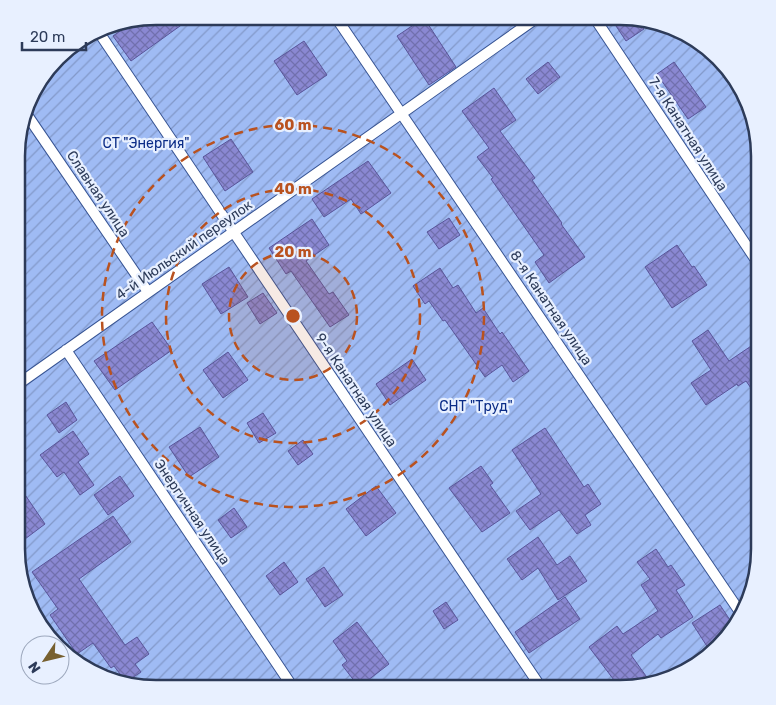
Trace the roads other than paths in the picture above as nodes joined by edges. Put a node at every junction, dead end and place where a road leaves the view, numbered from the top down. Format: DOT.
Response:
graph roads {
  1 [pos="341,25"];
  2 [pos="525,25"];
  3 [pos="600,25"];
  4 [pos="102,37"];
  5 [pos="402,113"];
  6 [pos="30,119"];
  7 [pos="233,232"];
  8 [pos="751,252"];
  9 [pos="148,292"];
  10 [pos="66,350"];
  11 [pos="25,380"];
  12 [pos="737,607"];
  13 [pos="288,680"];
  14 [pos="537,680"];
  1 -- 5 [label="lane, 8-я Канатная улица"];
  2 -- 5 [label="lane, 4-й Июльский переулок"];
  3 -- 8 [label="lane, 7-я Канатная улица"];
  4 -- 7 [label="lane, 9-я Канатная улица"];
  5 -- 7 [label="lane, 4-й Июльский переулок"];
  5 -- 12 [label="lane, 8-я Канатная улица"];
  6 -- 9 [label="lane, Славная улица"];
  7 -- 9 [label="lane, 4-й Июльский переулок"];
  7 -- 14 [label="lane, 9-я Канатная улица"];
  9 -- 10 [label="lane, 4-й Июльский переулок"];
  10 -- 11 [label="lane, 4-й Июльский переулок"];
  10 -- 13 [label="lane, Энергичная улица"];
}
